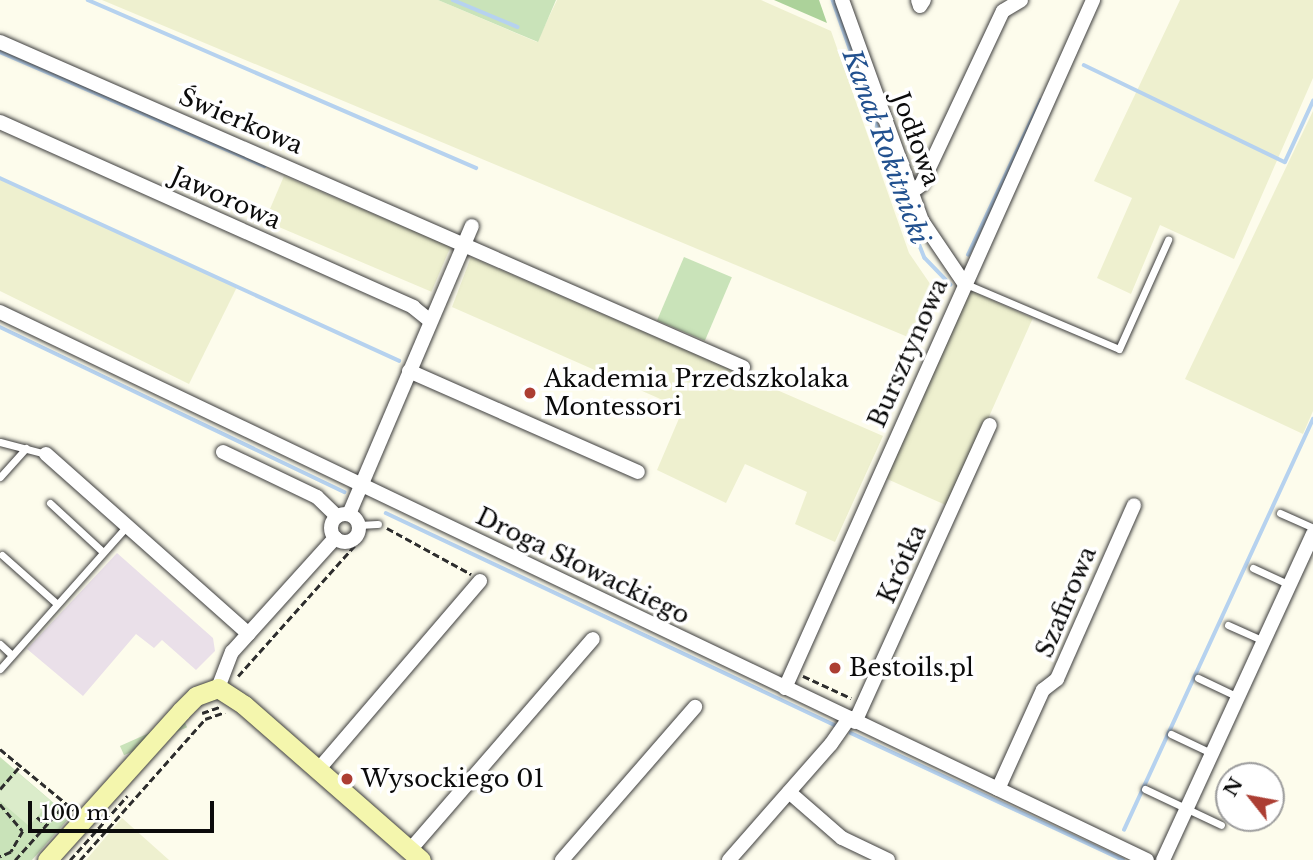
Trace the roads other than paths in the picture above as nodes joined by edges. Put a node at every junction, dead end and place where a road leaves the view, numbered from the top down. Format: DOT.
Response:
graph roads {
  1 [pos="842,0"];
  2 [pos="918,0"];
  3 [pos="924,0"];
  4 [pos="1021,0"];
  5 [pos="1093,0"];
  6 [pos="0,42"];
  7 [pos="0,122"];
  8 [pos="910,193"];
  9 [pos="472,226"];
  10 [pos="1168,240"];
  11 [pos="465,242"];
  12 [pos="964,283"];
  13 [pos="0,312"];
  14 [pos="430,321"];
  15 [pos="743,367"];
  16 [pos="409,371"];
  17 [pos="990,425"];
  18 [pos="0,442"];
  19 [pos="26,448"];
  20 [pos="223,452"];
  21 [pos="46,454"];
  22 [pos="638,472"];
  23 [pos="0,477"];
  24 [pos="360,484"];
  25 [pos="50,503"];
  26 [pos="1134,505"];
  27 [pos="1280,513"];
  28 [pos="352,519"];
  29 [pos="378,524"];
  30 [pos="127,525"];
  31 [pos="1313,528"];
  32 [pos="1313,534"];
  33 [pos="335,538"];
  34 [pos="103,552"];
  35 [pos="2,555"];
  36 [pos="1253,568"];
  37 [pos="480,581"];
  38 [pos="1290,585"];
  39 [pos="56,603"];
  40 [pos="1228,625"];
  41 [pos="249,634"];
  42 [pos="593,639"];
  43 [pos="1264,641"];
  44 [pos="0,644"];
  45 [pos="12,655"];
  46 [pos="0,669"];
  47 [pos="1199,678"];
  48 [pos="226,684"];
  49 [pos="785,688"];
  50 [pos="1238,697"];
  51 [pos="695,708"];
  52 [pos="852,720"];
  53 [pos="1171,734"];
  54 [pos="1212,753"];
  55 [pos="318,770"];
  56 [pos="998,789"];
  57 [pos="1145,789"];
  58 [pos="789,792"];
  59 [pos="1186,809"];
  60 [pos="1215,822"];
  61 [pos="415,855"];
  62 [pos="733,859"];
  63 [pos="47,860"];
  64 [pos="562,860"];
  65 [pos="888,860"];
  66 [pos="1147,860"];
  67 [pos="1163,860"];
  1 -- 8 [label="street, Jodłowa"];
  2 -- 3 [label="street"];
  4 -- 8 [label="street"];
  5 -- 12 [label="street, Bursztynowa"];
  6 -- 11 [label="street, Świerkowa"];
  7 -- 14 [label="street, Jaworowa"];
  8 -- 12 [label="street, Jodłowa"];
  9 -- 11 [label="street"];
  10 -- 12 [label="lane"];
  11 -- 14 [label="street"];
  11 -- 15 [label="street, Świerkowa"];
  12 -- 49 [label="street, Bursztynowa"];
  13 -- 24 [label="street, Droga Słowackiego"];
  14 -- 16 [label="street"];
  16 -- 22 [label="street"];
  16 -- 24 [label="street"];
  17 -- 52 [label="street, Krótka"];
  18 -- 19 [label="lane"];
  19 -- 21 [label="lane"];
  19 -- 23 [label="lane"];
  20 -- 28 [label="street"];
  21 -- 30 [label="street"];
  24 -- 28 [label="street"];
  24 -- 49 [label="street, Droga Słowackiego"];
  25 -- 34 [label="lane"];
  26 -- 56 [label="street, Szafirowa"];
  27 -- 31 [label="lane"];
  28 -- 29 [label="lane"];
  28 -- 33 [label="street"];
  28 -- 33 [label="street"];
  30 -- 34 [label="lane"];
  30 -- 41 [label="street"];
  32 -- 38 [label="street"];
  33 -- 41 [label="street"];
  34 -- 39 [label="lane"];
  35 -- 39 [label="lane"];
  36 -- 38 [label="lane"];
  37 -- 55 [label="street"];
  38 -- 43 [label="street"];
  39 -- 45 [label="lane"];
  40 -- 43 [label="lane"];
  41 -- 48 [label="street"];
  42 -- 61 [label="street"];
  43 -- 50 [label="street"];
  44 -- 45 [label="lane"];
  45 -- 46 [label="lane"];
  47 -- 50 [label="lane"];
  48 -- 55 [label="street"];
  48 -- 63 [label="street"];
  49 -- 52 [label="street, Droga Słowackiego"];
  50 -- 54 [label="street"];
  51 -- 64 [label="street"];
  52 -- 56 [label="street, Droga Słowackiego"];
  52 -- 58 [label="street, Krótka"];
  53 -- 54 [label="lane"];
  54 -- 59 [label="street"];
  55 -- 61 [label="street"];
  56 -- 66 [label="street, Droga Słowackiego"];
  57 -- 59 [label="lane"];
  58 -- 62 [label="street, Krótka"];
  58 -- 65 [label="street"];
  59 -- 60 [label="lane"];
  59 -- 67 [label="street"];
}
